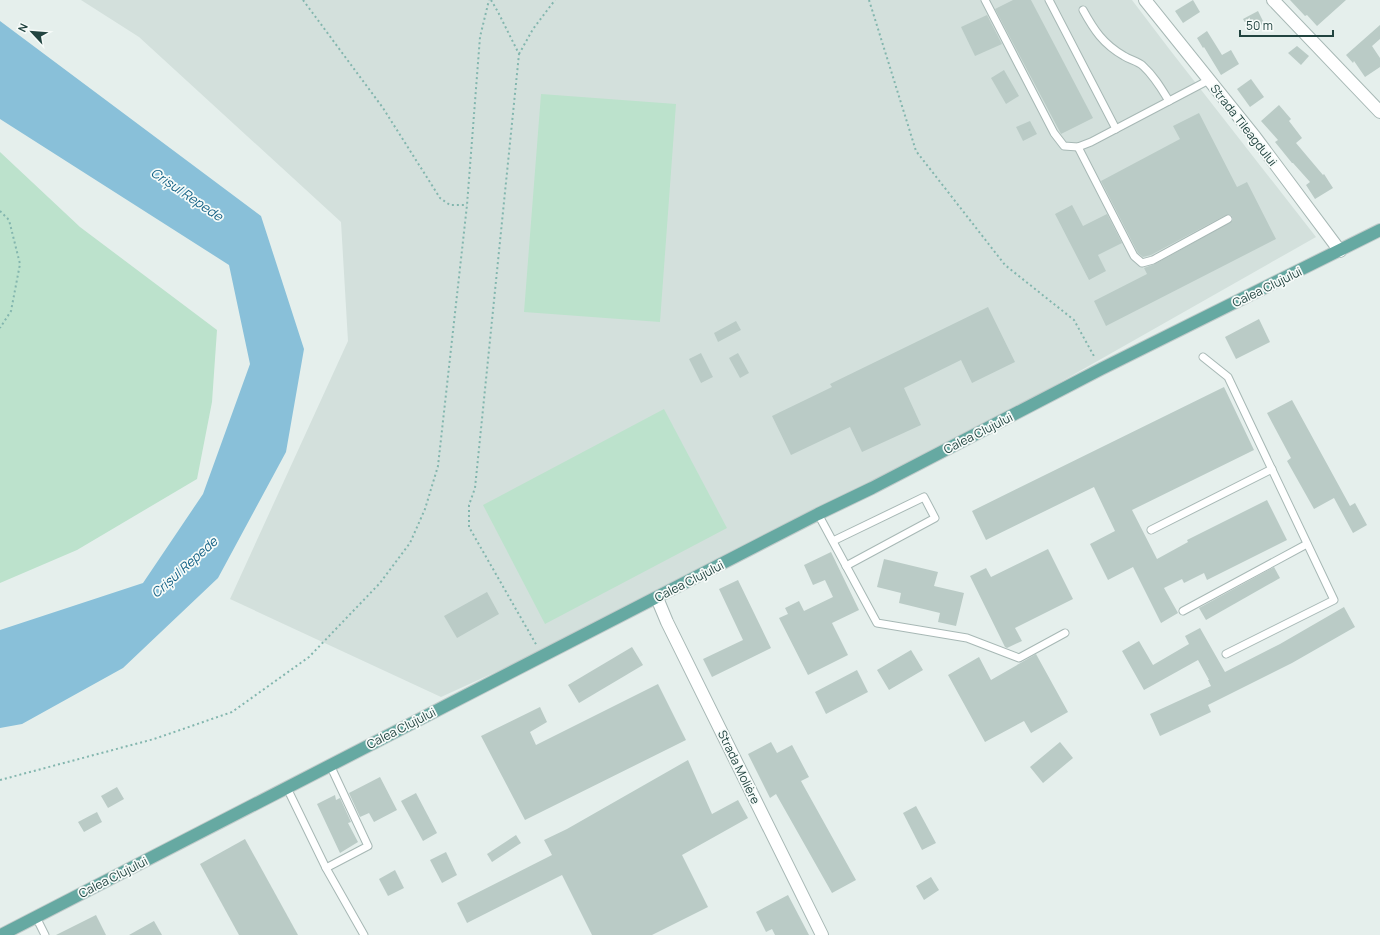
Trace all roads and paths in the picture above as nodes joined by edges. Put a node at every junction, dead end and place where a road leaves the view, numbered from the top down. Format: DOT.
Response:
graph roads {
  1 [pos="303,0"];
  2 [pos="490,0"];
  3 [pos="555,0"];
  4 [pos="869,0"];
  5 [pos="985,0"];
  6 [pos="1049,0"];
  7 [pos="1145,0"];
  8 [pos="1273,0"];
  9 [pos="1083,10"];
  10 [pos="519,54"];
  11 [pos="1209,80"];
  12 [pos="1169,101"];
  13 [pos="1380,112"];
  14 [pos="1116,129"];
  15 [pos="1078,147"];
  16 [pos="467,205"];
  17 [pos="0,211"];
  18 [pos="1228,220"];
  19 [pos="1380,230"];
  20 [pos="1340,251"];
  21 [pos="0,328"];
  22 [pos="1203,357"];
  23 [pos="1102,369"];
  24 [pos="1272,469"];
  25 [pos="818,514"];
  26 [pos="1150,530"];
  27 [pos="833,541"];
  28 [pos="1307,544"];
  29 [pos="846,566"];
  30 [pos="657,598"];
  31 [pos="1183,611"];
  32 [pos="1065,633"];
  33 [pos="1226,654"];
  34 [pos="543,656"];
  35 [pos="330,766"];
  36 [pos="0,780"];
  37 [pos="287,788"];
  38 [pos="326,868"];
  39 [pos="36,917"];
  40 [pos="13,932"];
  41 [pos="1,935"];
  42 [pos="45,935"];
  43 [pos="364,935"];
  44 [pos="822,935"];
  1 -- 16 [label="path"];
  2 -- 10 [label="path"];
  2 -- 16 [label="path"];
  3 -- 10 [label="path"];
  4 -- 23 [label="path"];
  5 -- 15 [label="lane"];
  6 -- 14 [label="lane"];
  7 -- 11 [label="street, Strada Tileagdului"];
  8 -- 13 [label="street"];
  9 -- 12 [label="lane"];
  10 -- 34 [label="path"];
  11 -- 12 [label="lane"];
  11 -- 20 [label="street, Strada Tileagdului"];
  12 -- 14 [label="lane"];
  14 -- 15 [label="lane"];
  15 -- 18 [label="lane"];
  16 -- 36 [label="path"];
  17 -- 21 [label="path"];
  19 -- 20 [label="main road, Calea Clujului"];
  20 -- 23 [label="main road, Calea Clujului"];
  22 -- 24 [label="lane"];
  23 -- 25 [label="main road, Calea Clujului"];
  24 -- 26 [label="lane"];
  24 -- 28 [label="lane"];
  25 -- 27 [label="lane"];
  25 -- 30 [label="main road, Calea Clujului"];
  27 -- 29 [label="lane"];
  27 -- 29 [label="lane"];
  28 -- 31 [label="lane"];
  28 -- 33 [label="lane"];
  29 -- 32 [label="lane"];
  30 -- 34 [label="main road, Calea Clujului"];
  30 -- 44 [label="street, Strada Molière"];
  34 -- 35 [label="main road, Calea Clujului"];
  35 -- 37 [label="main road, Calea Clujului"];
  35 -- 38 [label="lane"];
  37 -- 38 [label="lane"];
  37 -- 39 [label="main road, Calea Clujului"];
  38 -- 43 [label="lane"];
  39 -- 40 [label="main road, Calea Clujului"];
  39 -- 42 [label="lane"];
  40 -- 41 [label="main road, Calea Clujului"];
}
